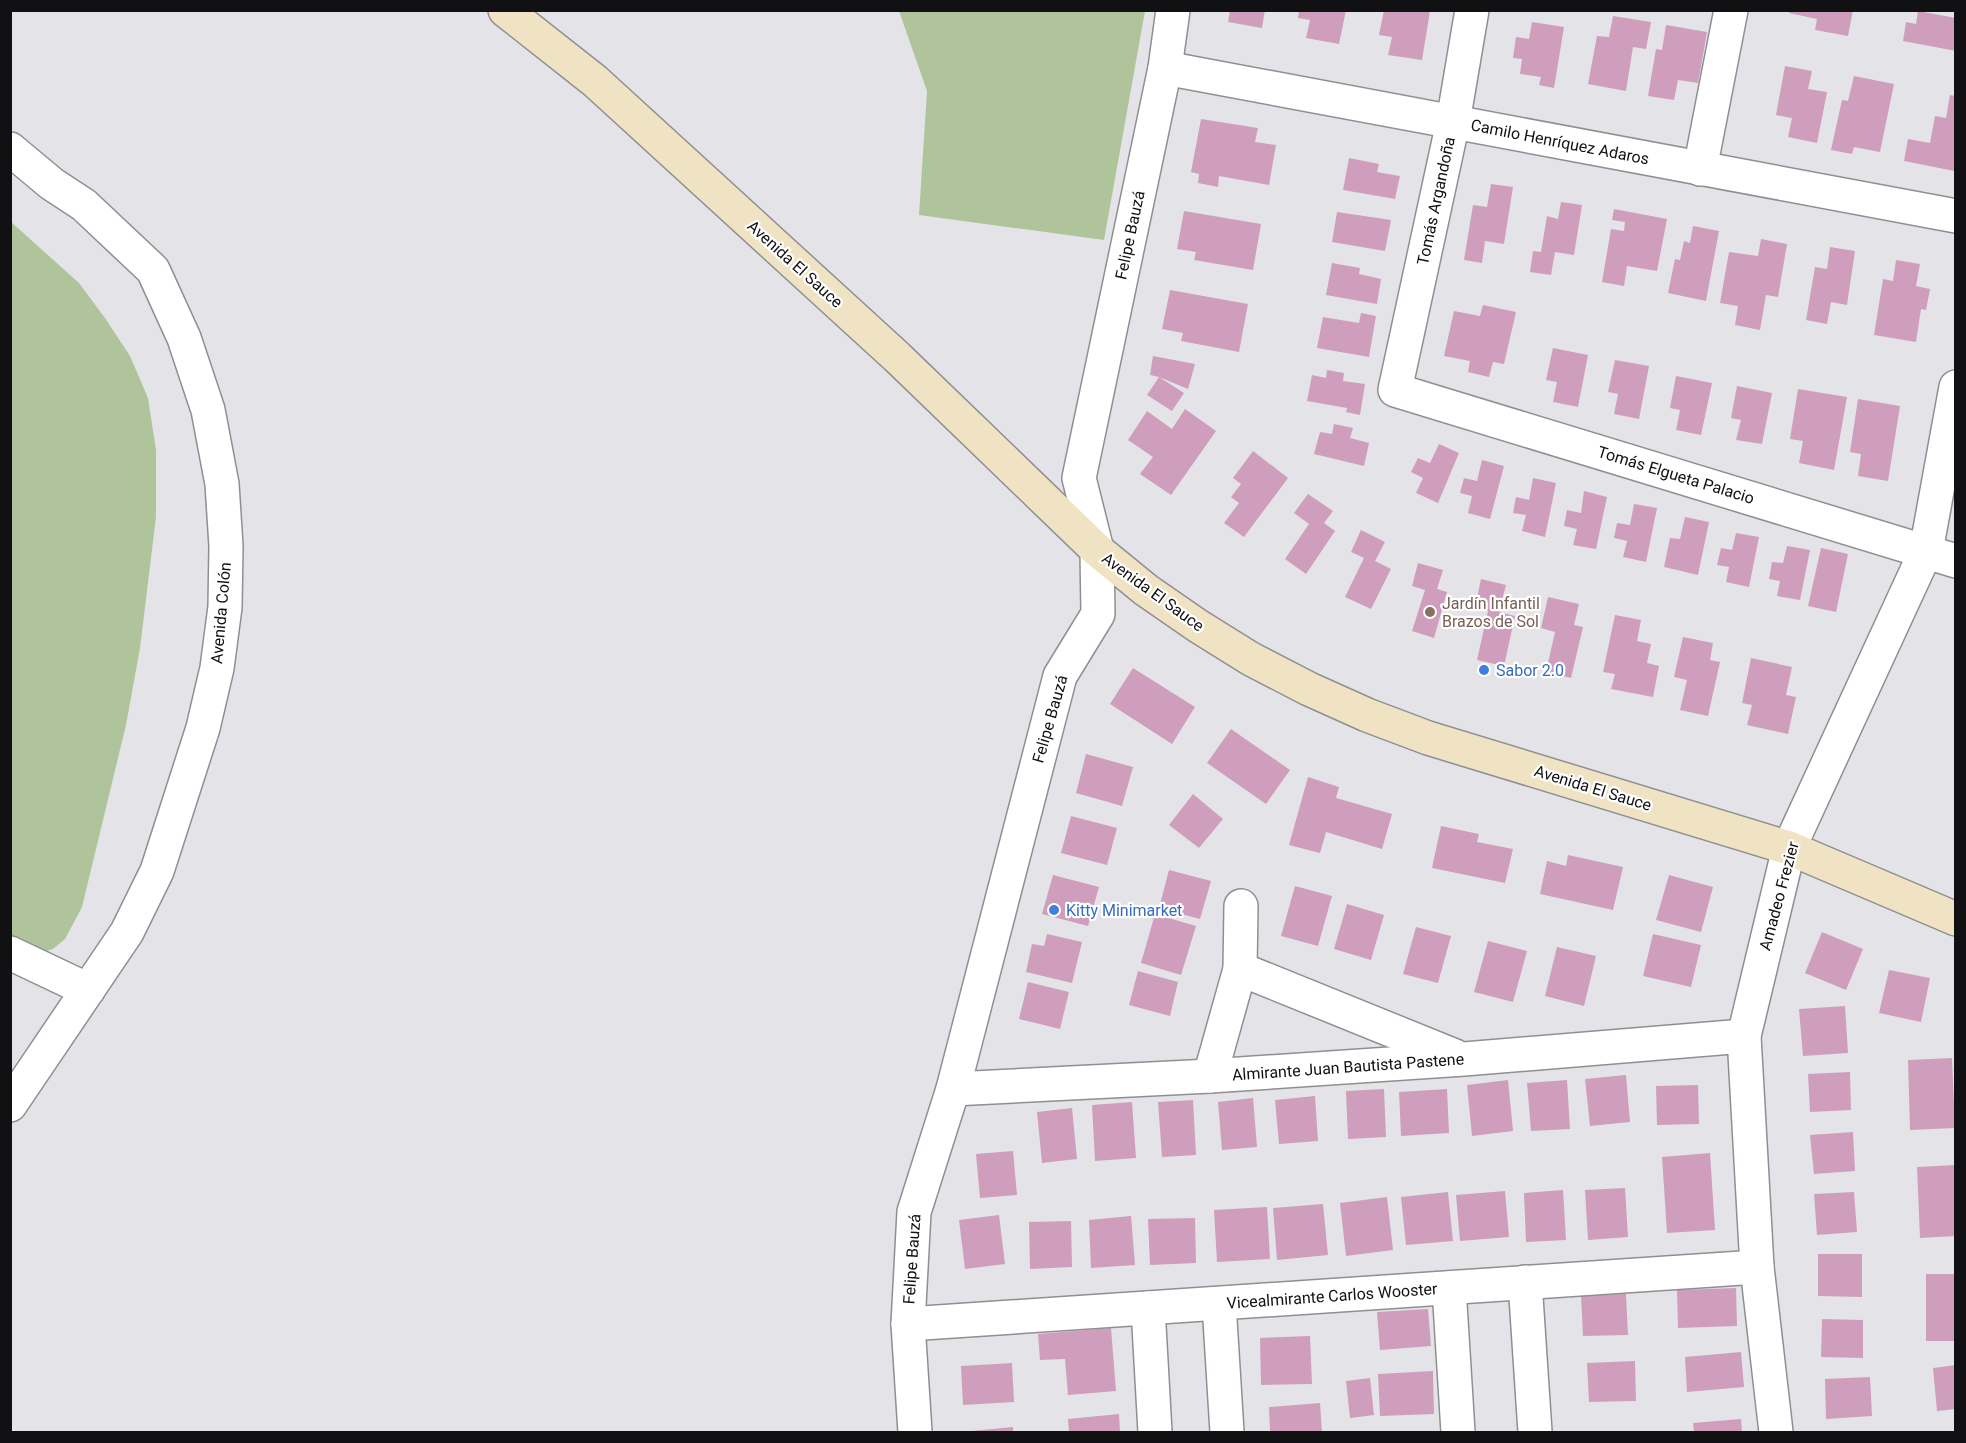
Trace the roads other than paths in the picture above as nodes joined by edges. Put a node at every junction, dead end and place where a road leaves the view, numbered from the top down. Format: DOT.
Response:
graph roads {
  1 [pos="505,10"];
  2 [pos="1173,10"];
  3 [pos="1472,10"];
  4 [pos="1731,10"];
  5 [pos="1165,68"];
  6 [pos="1453,122"];
  7 [pos="10,149"];
  8 [pos="1700,169"];
  9 [pos="1956,216"];
  10 [pos="1956,387"];
  11 [pos="1395,390"];
  12 [pos="1097,550"];
  13 [pos="1941,556"];
  14 [pos="1789,848"];
  15 [pos="1241,906"];
  16 [pos="1956,919"];
  17 [pos="10,953"];
  18 [pos="1240,969"];
  19 [pos="88,990"];
  20 [pos="1744,1036"];
  21 [pos="1464,1059"];
  22 [pos="1210,1076"];
  23 [pos="952,1089"];
  24 [pos="10,1105"];
  25 [pos="1757,1267"];
  26 [pos="1525,1282"];
  27 [pos="1449,1288"];
  28 [pos="1219,1304"];
  29 [pos="1148,1308"];
  30 [pos="908,1324"];
  31 [pos="915,1432"];
  32 [pos="1155,1432"];
  33 [pos="1227,1432"];
  34 [pos="1458,1432"];
  35 [pos="1535,1432"];
  36 [pos="1776,1432"];
  1 -- 12 [label="street, Avenida El Sauce"];
  2 -- 5 [label="street, Felipe Bauzá"];
  3 -- 6 [label="street, Tomás Argandoña"];
  4 -- 8 [label="street"];
  5 -- 6 [label="street, Camilo Henríquez Adaros"];
  5 -- 12 [label="street, Felipe Bauzá"];
  6 -- 8 [label="street, Camilo Henríquez Adaros"];
  6 -- 11 [label="street, Tomás Argandoña"];
  7 -- 19 [label="street, Avenida Colón"];
  8 -- 9 [label="street, Camilo Henríquez Adaros"];
  10 -- 13 [label="street, Amadeo Frezier"];
  11 -- 13 [label="street, Tomás Elgueta Palacio"];
  12 -- 14 [label="street, Avenida El Sauce"];
  12 -- 23 [label="street, Felipe Bauzá"];
  13 -- 14 [label="street, Amadeo Frezier"];
  14 -- 16 [label="street, Avenida El Sauce"];
  14 -- 20 [label="street, Amadeo Frezier"];
  15 -- 18 [label="street"];
  17 -- 19 [label="street"];
  18 -- 21 [label="street"];
  18 -- 22 [label="street"];
  19 -- 24 [label="street, Avenida Colón"];
  20 -- 21 [label="street, Almirante Juan Bautista Pastene"];
  20 -- 25 [label="street, Amadeo Frezier"];
  21 -- 22 [label="street, Almirante Juan Bautista Pastene"];
  22 -- 23 [label="street, Almirante Juan Bautista Pastene"];
  23 -- 30 [label="street, Felipe Bauzá"];
  25 -- 26 [label="street, Vicealmirante Carlos Wooster"];
  25 -- 36 [label="street, Amadeo Frezier"];
  26 -- 27 [label="street, Vicealmirante Carlos Wooster"];
  26 -- 35 [label="street"];
  27 -- 28 [label="street, Vicealmirante Carlos Wooster"];
  27 -- 34 [label="street"];
  28 -- 29 [label="street, Vicealmirante Carlos Wooster"];
  28 -- 33 [label="street"];
  29 -- 30 [label="street, Vicealmirante Carlos Wooster"];
  29 -- 32 [label="street"];
  30 -- 31 [label="street, Felipe Bauzá"];
}
